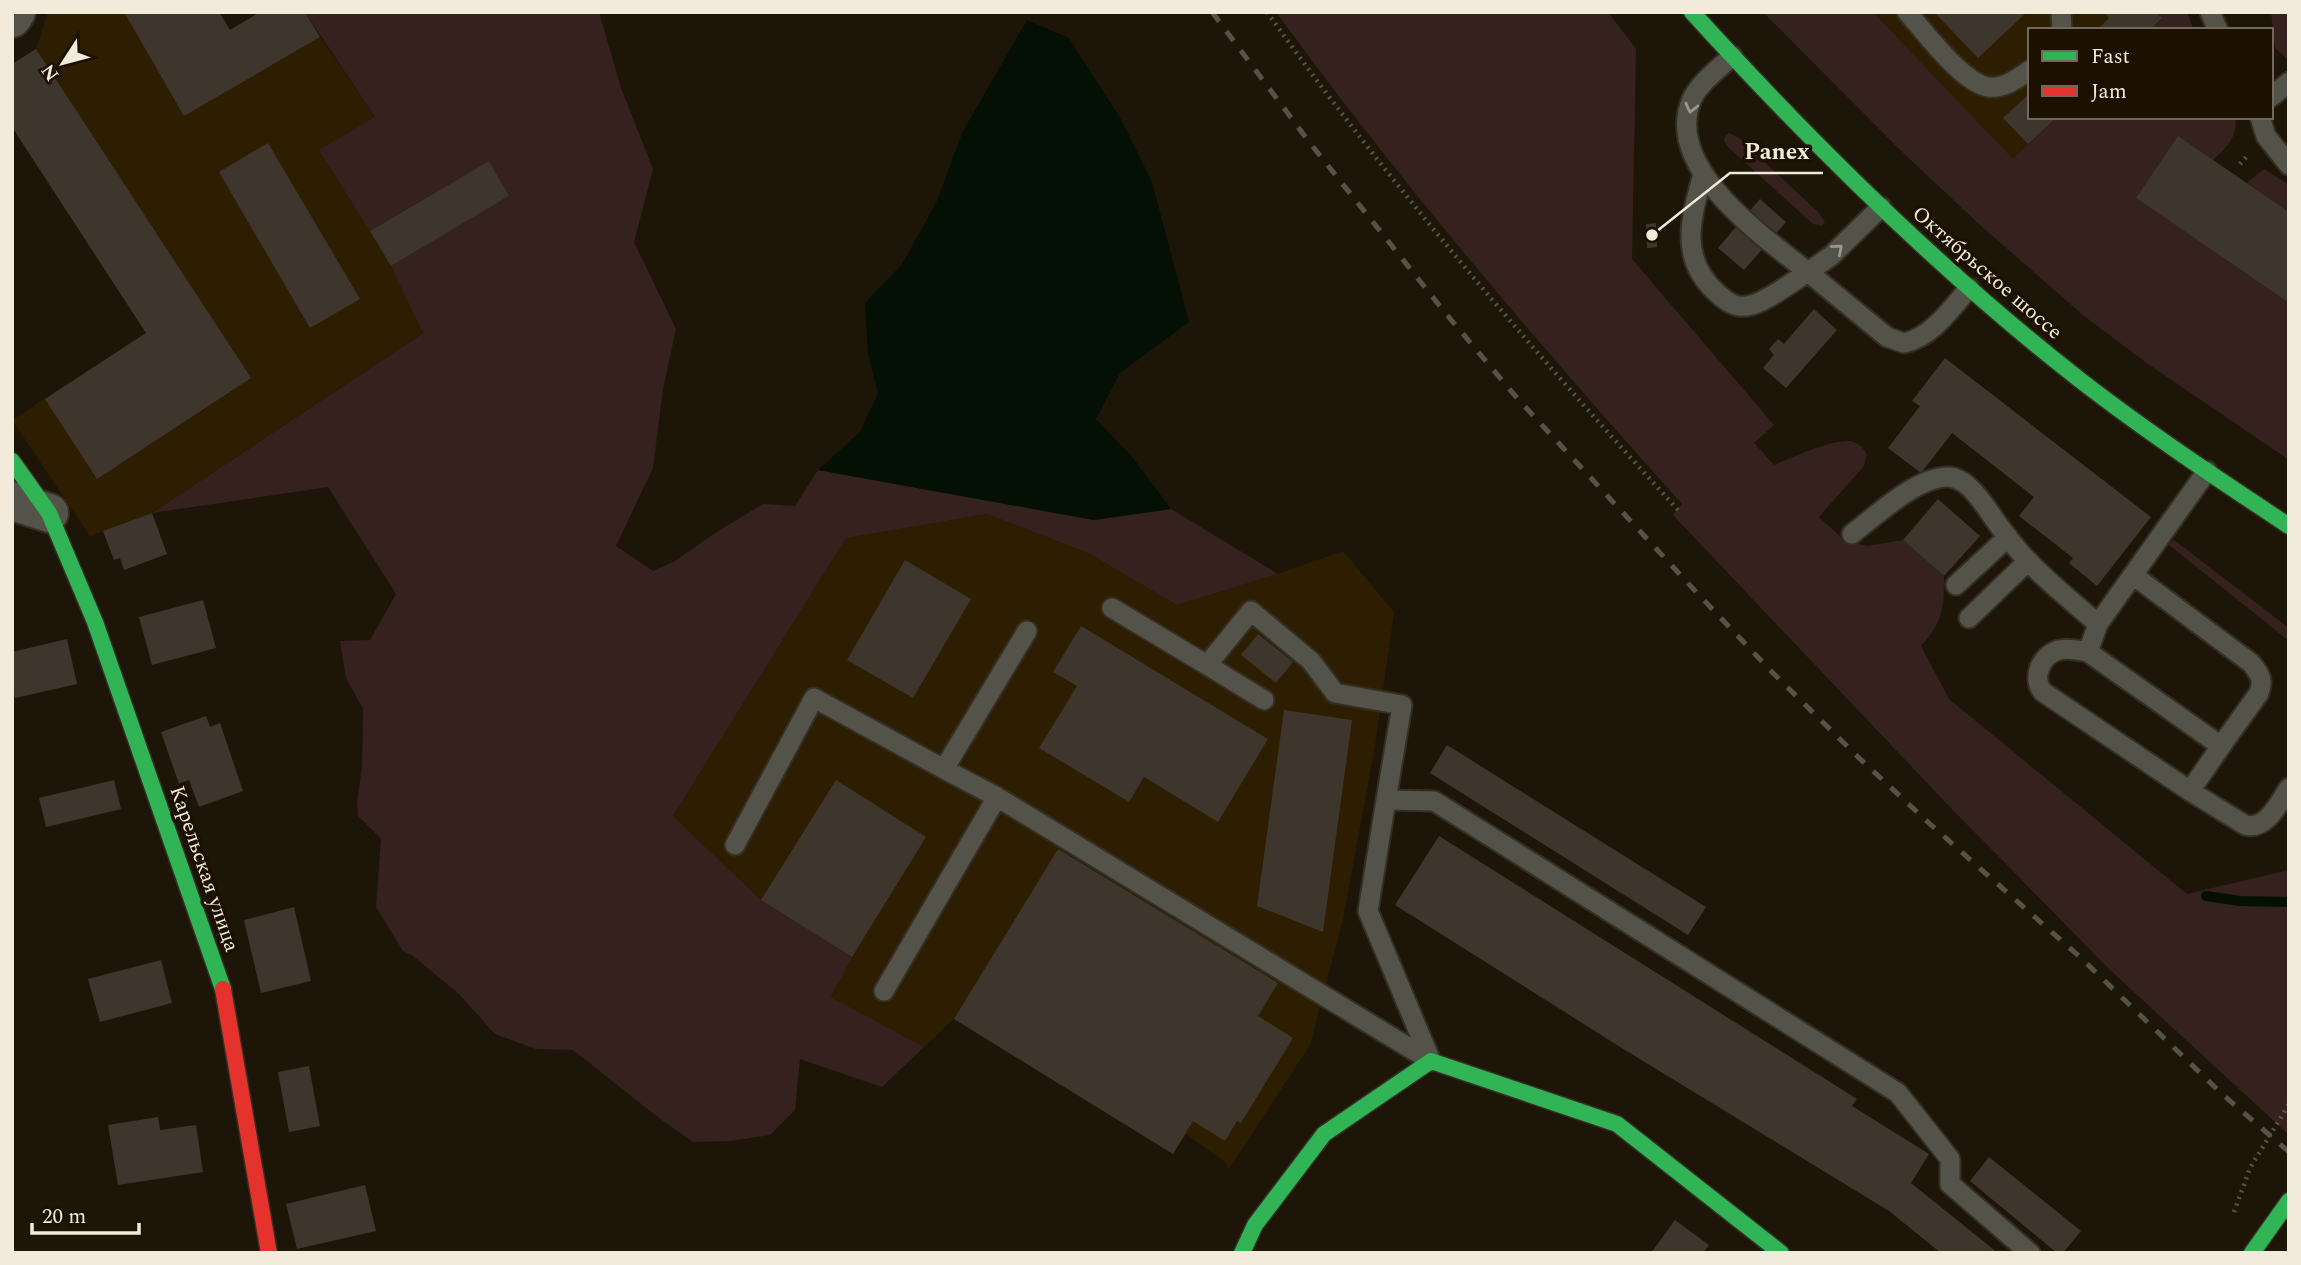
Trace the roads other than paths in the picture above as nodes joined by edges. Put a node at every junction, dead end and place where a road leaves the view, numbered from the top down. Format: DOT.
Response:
graph roads {
  1 [pos="16,12"];
  2 [pos="1692,12"];
  3 [pos="1907,12"];
  4 [pos="2210,12"];
  5 [pos="12,18"];
  6 [pos="2217,28"];
  7 [pos="1732,55"];
  8 [pos="2028,71"];
  9 [pos="2289,82"];
  10 [pos="2273,95"];
  11 [pos="2261,119"];
  12 [pos="2289,164"];
  13 [pos="1703,174"];
  14 [pos="1881,207"];
  15 [pos="1808,272"];
  16 [pos="1969,288"];
  17 [pos="12,461"];
  18 [pos="2207,471"];
  19 [pos="12,500"];
  20 [pos="49,513"];
  21 [pos="2289,526"];
  22 [pos="1852,534"];
  23 [pos="2008,537"];
  24 [pos="2028,561"];
  25 [pos="2133,575"];
  26 [pos="1955,585"];
  27 [pos="1112,608"];
  28 [pos="1969,618"];
  29 [pos="2098,624"];
  30 [pos="1027,631"];
  31 [pos="2088,652"];
  32 [pos="1207,666"];
  33 [pos="1264,700"];
  34 [pos="2221,746"];
  35 [pos="944,769"];
  36 [pos="2289,788"];
  37 [pos="2190,791"];
  38 [pos="997,797"];
  39 [pos="1386,800"];
  40 [pos="735,845"];
  41 [pos="884,991"];
  42 [pos="1431,1061"];
  43 [pos="2289,1201"];
  44 [pos="269,1253"];
  45 [pos="1242,1253"];
  46 [pos="1781,1253"];
  47 [pos="2030,1253"];
  48 [pos="2252,1253"];
  1 -- 5 [label="street"];
  2 -- 7 [label="street, Октябрьское шоссе"];
  3 -- 8 [label="lane"];
  4 -- 6 [label="lane"];
  7 -- 13 [label="lane, one-way"];
  7 -- 14 [label="street, Октябрьское шоссе"];
  9 -- 10 [label="lane"];
  11 -- 12 [label="lane"];
  13 -- 15 [label="lane"];
  13 -- 15 [label="lane"];
  15 -- 14 [label="lane, one-way"];
  14 -- 16 [label="street, Октябрьское шоссе"];
  15 -- 16 [label="lane"];
  16 -- 18 [label="street, Октябрьское шоссе"];
  17 -- 20 [label="street, Карельская улица"];
  18 -- 21 [label="street, Октябрьское шоссе"];
  18 -- 25 [label="lane"];
  19 -- 20 [label="street"];
  20 -- 44 [label="street, Карельская улица"];
  22 -- 23 [label="lane"];
  23 -- 24 [label="lane"];
  23 -- 26 [label="lane"];
  24 -- 28 [label="lane"];
  24 -- 29 [label="lane"];
  25 -- 29 [label="lane"];
  25 -- 34 [label="lane"];
  27 -- 32 [label="lane"];
  29 -- 31 [label="lane"];
  30 -- 35 [label="lane"];
  31 -- 34 [label="lane"];
  31 -- 37 [label="lane"];
  32 -- 33 [label="lane"];
  32 -- 39 [label="lane"];
  34 -- 37 [label="lane"];
  35 -- 38 [label="lane"];
  35 -- 40 [label="lane"];
  36 -- 37 [label="lane"];
  38 -- 41 [label="lane"];
  38 -- 42 [label="lane"];
  39 -- 42 [label="lane"];
  39 -- 47 [label="lane"];
  42 -- 45 [label="street"];
  42 -- 46 [label="street"];
  43 -- 48 [label="street"];
}
